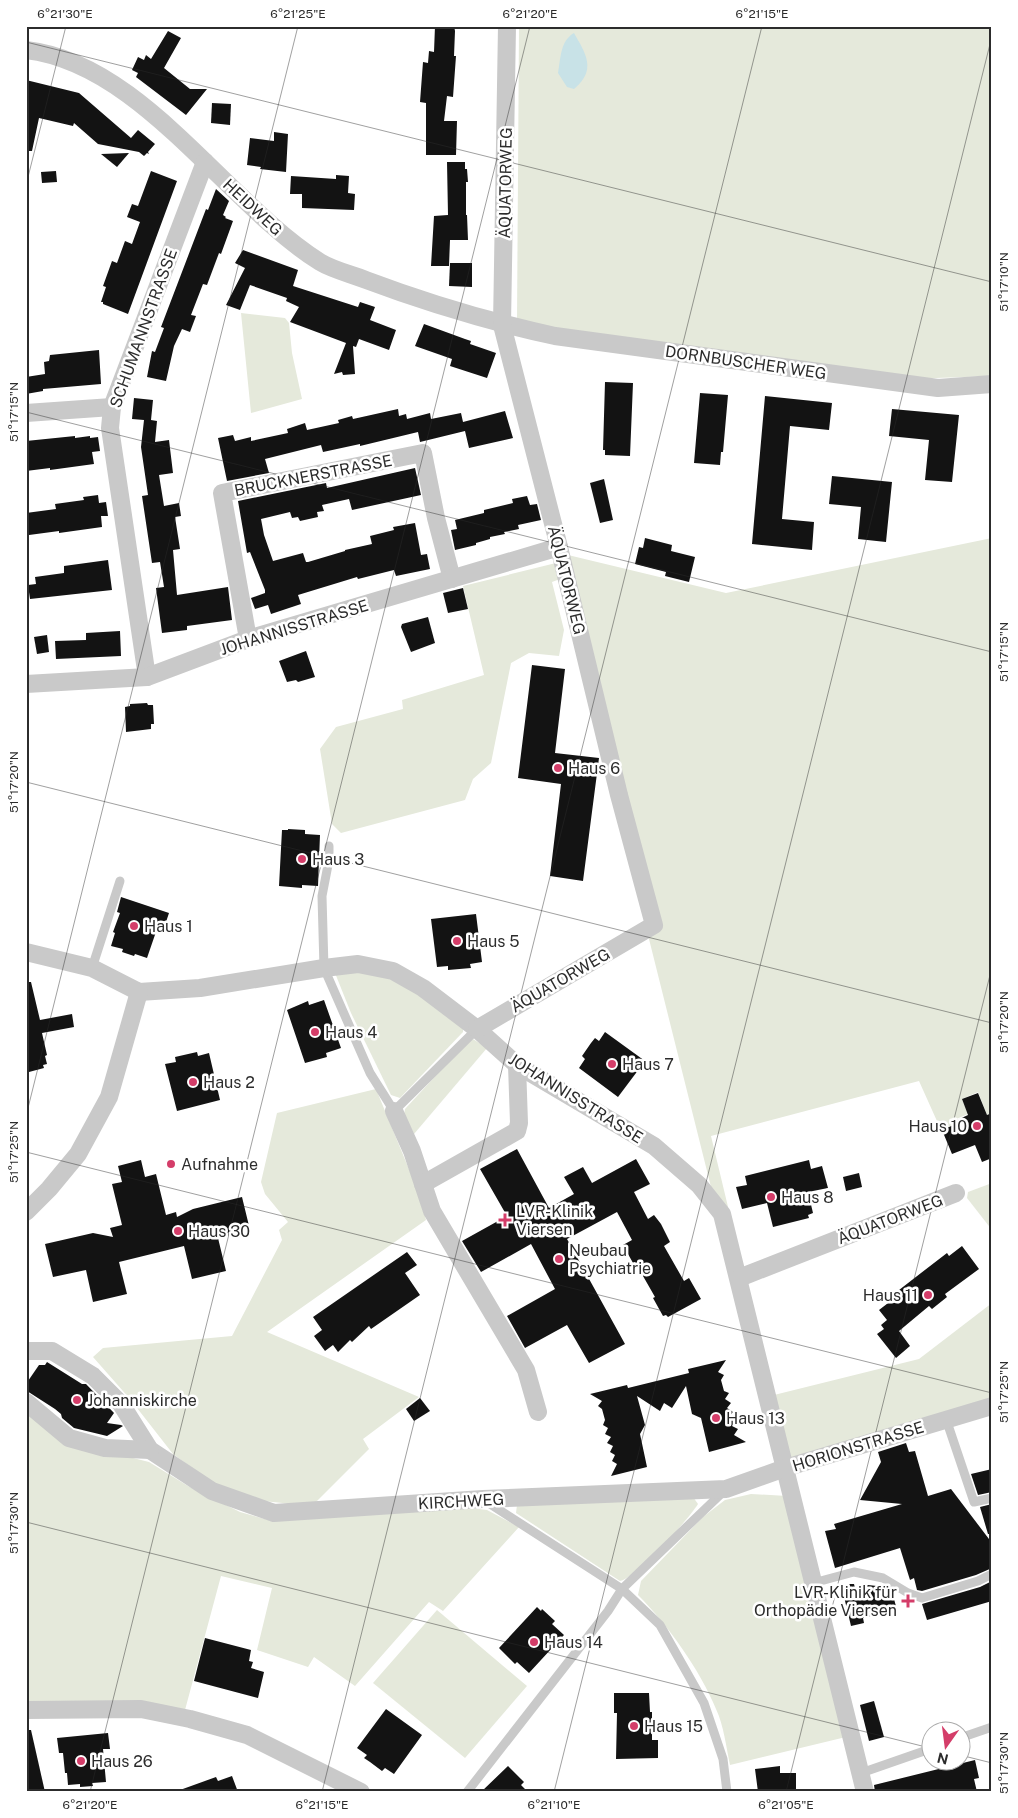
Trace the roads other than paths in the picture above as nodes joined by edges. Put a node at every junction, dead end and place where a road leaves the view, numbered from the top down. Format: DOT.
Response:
graph roads {
  1 [pos="507,26"];
  2 [pos="26,50"];
  3 [pos="205,162"];
  4 [pos="502,325"];
  5 [pos="992,384"];
  6 [pos="112,407"];
  7 [pos="26,413"];
  8 [pos="559,547"];
  9 [pos="452,579"];
  10 [pos="248,639"];
  11 [pos="147,677"];
  12 [pos="26,684"];
  13 [pos="329,846"];
  14 [pos="120,881"];
  15 [pos="26,952"];
  16 [pos="92,968"];
  17 [pos="324,968"];
  18 [pos="140,992"];
  19 [pos="477,1029"];
  20 [pos="517,1065"];
  21 [pos="394,1111"];
  22 [pos="423,1184"];
  23 [pos="956,1193"];
  24 [pos="28,1204"];
  25 [pos="739,1278"];
  26 [pos="26,1351"];
  27 [pos="26,1402"];
  28 [pos="992,1406"];
  29 [pos="538,1412"];
  30 [pos="946,1418"];
  31 [pos="150,1450"];
  32 [pos="784,1468"];
  33 [pos="726,1489"];
  34 [pos="992,1498"];
  35 [pos="483,1499"];
  36 [pos="992,1574"];
  37 [pos="813,1582"];
  38 [pos="622,1589"];
  39 [pos="26,1710"];
  40 [pos="992,1727"];
  41 [pos="970,1735"];
  42 [pos="920,1752"];
  43 [pos="861,1773"];
  44 [pos="361,1792"];
  45 [pos="467,1792"];
  46 [pos="727,1792"];
  47 [pos="865,1792"];
  1 -- 4 [label="street, ÄQUATORWEG"];
  2 -- 3 [label="street, HEIDWEG"];
  3 -- 4 [label="street, HEIDWEG"];
  3 -- 6 [label="street, SCHUMANNSTRASSE"];
  4 -- 5 [label="street, DORNBUSCHER WEG"];
  4 -- 8 [label="street, ÄQUATORWEG"];
  6 -- 7 [label="street"];
  6 -- 11 [label="street, SCHUMANNSTRASSE"];
  8 -- 9 [label="street, JOHANNISSTRASSE"];
  8 -- 19 [label="street, ÄQUATORWEG"];
  9 -- 10 [label="street, JOHANNISSTRASSE"];
  9 -- 10 [label="street, BRUCKNERSTRASSE"];
  10 -- 11 [label="street, JOHANNISSTRASSE"];
  11 -- 12 [label="street, JOHANNISSTRASSE"];
  13 -- 17 [label="lane"];
  14 -- 16 [label="lane"];
  15 -- 16 [label="street"];
  16 -- 18 [label="street"];
  17 -- 18 [label="street, JOHANNISSTRASSE"];
  17 -- 19 [label="street, JOHANNISSTRASSE"];
  17 -- 21 [label="lane"];
  18 -- 24 [label="street"];
  19 -- 20 [label="street, JOHANNISSTRASSE"];
  19 -- 21 [label="lane"];
  20 -- 22 [label="street"];
  20 -- 25 [label="street, JOHANNISSTRASSE"];
  21 -- 22 [label="street"];
  22 -- 29 [label="street"];
  23 -- 25 [label="street, ÄQUATORWEG"];
  25 -- 32 [label="street, JOHANNISSTRASSE"];
  26 -- 31 [label="street, KIRCHWEG"];
  27 -- 31 [label="street"];
  28 -- 30 [label="street, HORIONSTRASSE"];
  30 -- 32 [label="street, HORIONSTRASSE"];
  30 -- 34 [label="lane"];
  31 -- 35 [label="street, KIRCHWEG"];
  32 -- 33 [label="street, KIRCHWEG"];
  32 -- 37 [label="street, HORIONSTRASSE"];
  33 -- 35 [label="street, KIRCHWEG"];
  33 -- 38 [label="lane"];
  35 -- 38 [label="lane"];
  36 -- 37 [label="lane"];
  37 -- 43 [label="street, HORIONSTRASSE"];
  38 -- 45 [label="lane"];
  38 -- 46 [label="lane"];
  39 -- 44 [label="street"];
  40 -- 41 [label="lane"];
  42 -- 43 [label="lane"];
  43 -- 47 [label="street, HORIONSTRASSE"];
}
